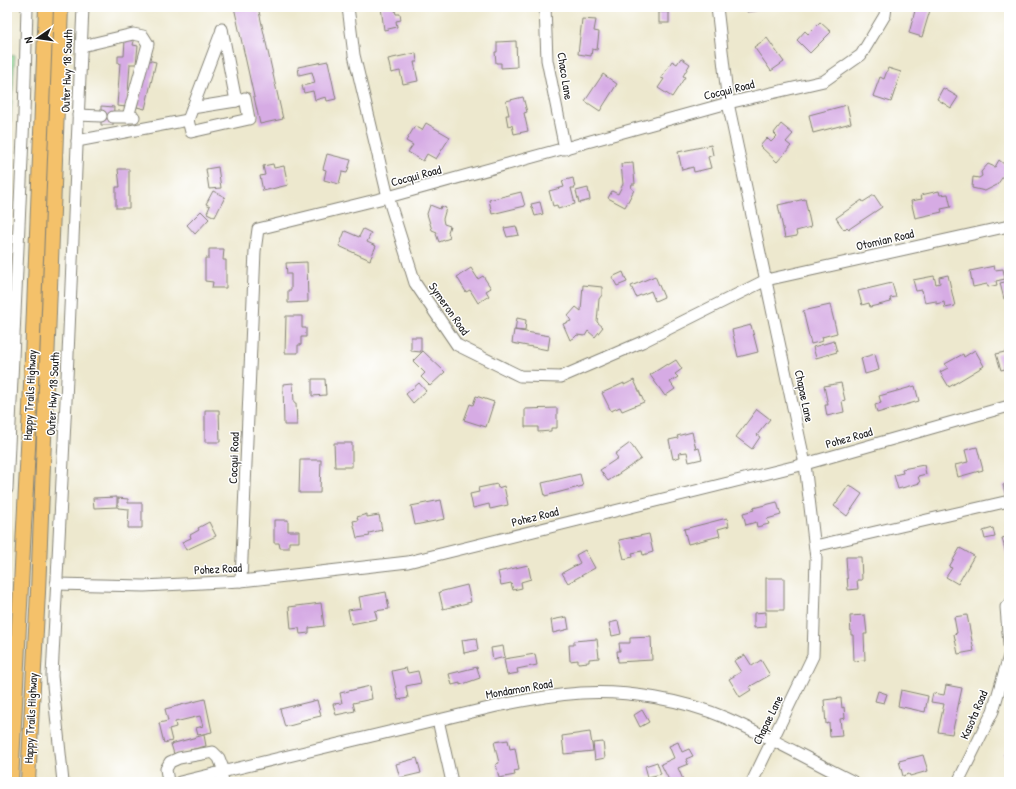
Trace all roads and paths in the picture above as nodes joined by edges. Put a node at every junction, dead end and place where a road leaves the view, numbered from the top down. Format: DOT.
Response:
graph roads {
  1 [pos="27,7"];
  2 [pos="46,7"];
  3 [pos="61,7"];
  4 [pos="83,7"];
  5 [pos="348,7"];
  6 [pos="545,7"];
  7 [pos="717,7"];
  8 [pos="886,7"];
  9 [pos="82,46"];
  10 [pos="236,101"];
  11 [pos="728,103"];
  12 [pos="192,108"];
  13 [pos="78,115"];
  14 [pos="101,116"];
  15 [pos="113,117"];
  16 [pos="128,117"];
  17 [pos="188,120"];
  18 [pos="133,132"];
  19 [pos="77,141"];
  20 [pos="564,149"];
  21 [pos="388,197"];
  22 [pos="1009,226"];
  23 [pos="766,280"];
  24 [pos="11,325"];
  25 [pos="1009,406"];
  26 [pos="805,464"];
  27 [pos="7,489"];
  28 [pos="1009,501"];
  29 [pos="814,546"];
  30 [pos="242,581"];
  31 [pos="56,584"];
  32 [pos="1009,604"];
  33 [pos="1009,645"];
  34 [pos="1009,656"];
  35 [pos="16,687"];
  36 [pos="438,720"];
  37 [pos="773,741"];
  38 [pos="223,775"];
  39 [pos="11,782"];
  40 [pos="27,782"];
  41 [pos="63,782"];
  42 [pos="168,782"];
  43 [pos="180,782"];
  44 [pos="452,782"];
  45 [pos="752,782"];
  46 [pos="854,782"];
  47 [pos="958,782"];
  1 -- 24 [label="street"];
  2 -- 35 [label="main road, Happy Trails Highway"];
  3 -- 40 [label="main road, Happy Trails Highway"];
  4 -- 9 [label="street, Outer Hwy 18 South"];
  5 -- 21 [label="street, Symeron Road"];
  6 -- 20 [label="street, Chaco Lane"];
  7 -- 11 [label="street, Chapae Lane"];
  8 -- 11 [label="street, Cocqui Road"];
  9 -- 13 [label="street, Outer Hwy 18 South"];
  9 -- 16 [label="street"];
  10 -- 12 [label="street"];
  10 -- 12 [label="street"];
  10 -- 17 [label="street"];
  11 -- 20 [label="street, Cocqui Road"];
  11 -- 23 [label="street, Chapae Lane"];
  12 -- 17 [label="street"];
  13 -- 14 [label="street"];
  13 -- 19 [label="street, Outer Hwy 18 South"];
  15 -- 16 [label="street"];
  16 -- 18 [label="street"];
  17 -- 18 [label="street"];
  18 -- 19 [label="street"];
  19 -- 31 [label="street, Outer Hwy 18 South"];
  20 -- 21 [label="street, Cocqui Road"];
  21 -- 23 [label="street, Symeron Road"];
  21 -- 30 [label="street, Cocqui Road"];
  22 -- 23 [label="street, Otomian Road"];
  23 -- 26 [label="street, Chapae Lane"];
  24 -- 27 [label="street"];
  25 -- 26 [label="street, Pohez Road"];
  26 -- 29 [label="street, Chapae Lane"];
  26 -- 30 [label="street, Pohez Road"];
  28 -- 29 [label="street"];
  29 -- 37 [label="street, Chapae Lane"];
  30 -- 31 [label="street, Pohez Road"];
  31 -- 41 [label="street, Outer Hwy 18 South"];
  32 -- 33 [label="street"];
  34 -- 47 [label="street, Kasota Road"];
  35 -- 39 [label="main road, Happy Trails Highway"];
  35 -- 40 [label="main road"];
  36 -- 37 [label="street, Mondamon Road"];
  36 -- 38 [label="street, Mondamon Road"];
  36 -- 44 [label="street"];
  37 -- 45 [label="street, Chapae Lane"];
  37 -- 46 [label="street, Mondamon Road"];
  38 -- 42 [label="street"];
  38 -- 43 [label="street, Mondamon Road"];
}
